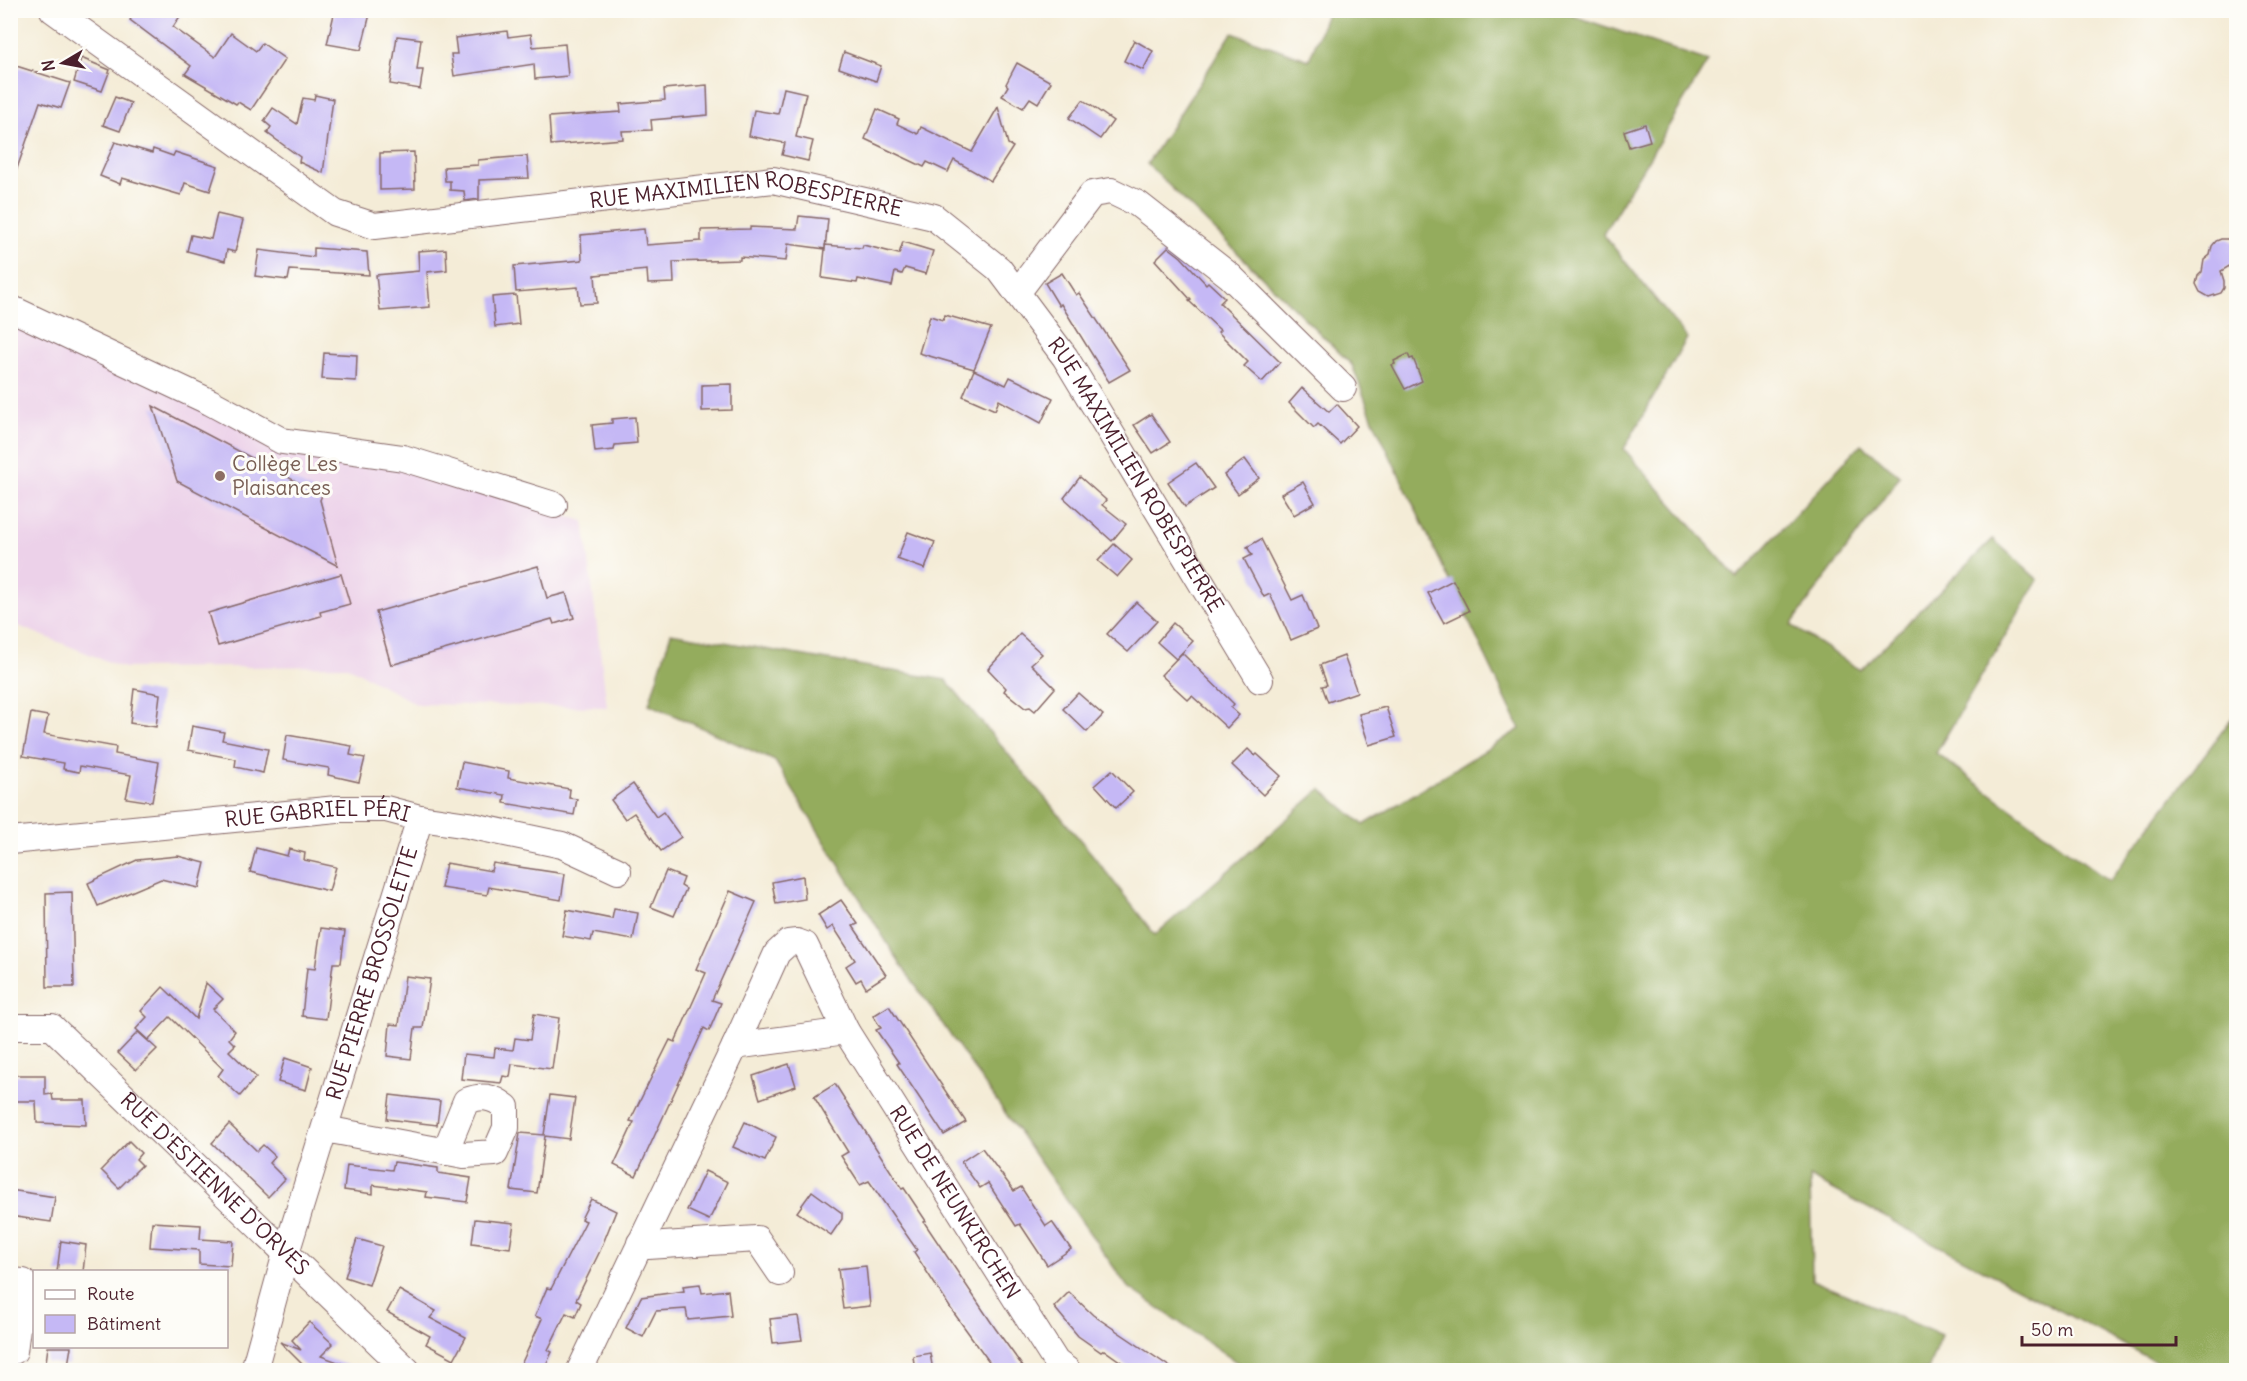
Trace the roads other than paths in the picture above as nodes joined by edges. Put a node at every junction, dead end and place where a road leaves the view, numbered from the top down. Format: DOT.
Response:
graph roads {
  1 [pos="53,10"];
  2 [pos="1017,293"];
  3 [pos="10,308"];
  4 [pos="1343,388"];
  5 [pos="554,505"];
  6 [pos="1260,680"];
  7 [pos="420,818"];
  8 [pos="10,841"];
  9 [pos="618,871"];
  10 [pos="10,1027"];
  11 [pos="846,1031"];
  12 [pos="735,1046"];
  13 [pos="325,1129"];
  14 [pos="445,1152"];
  15 [pos="640,1243"];
  16 [pos="286,1253"];
  17 [pos="780,1273"];
  18 [pos="10,1281"];
  19 [pos="14,1351"];
  20 [pos="254,1371"];
  21 [pos="407,1371"];
  22 [pos="580,1371"];
  23 [pos="1067,1371"];
  1 -- 2 [label="street, RUE MAXIMILIEN ROBESPIERRE"];
  2 -- 4 [label="street"];
  2 -- 6 [label="street, RUE MAXIMILIEN ROBESPIERRE"];
  3 -- 5 [label="street"];
  7 -- 8 [label="street, RUE GABRIEL PÉRI"];
  7 -- 9 [label="street, RUE GABRIEL PÉRI"];
  7 -- 13 [label="street, RUE PIERRE BROSSOLETTE"];
  10 -- 16 [label="street, RUE D'ESTIENNE D'ORVES"];
  11 -- 12 [label="street"];
  11 -- 12 [label="street, RUE DE NEUNKIRCHEN"];
  11 -- 23 [label="street, RUE DE NEUNKIRCHEN"];
  12 -- 15 [label="street, RUE DE NEUNKIRCHEN"];
  13 -- 14 [label="street, RUE PIERRE BROSSOLETTE"];
  13 -- 16 [label="street, RUE PIERRE BROSSOLETTE"];
  15 -- 17 [label="street"];
  15 -- 22 [label="street, RUE DE NEUNKIRCHEN"];
  16 -- 20 [label="street, RUE PIERRE BROSSOLETTE"];
  16 -- 21 [label="street, RUE D'ESTIENNE D'ORVES"];
  18 -- 19 [label="street"];
}
